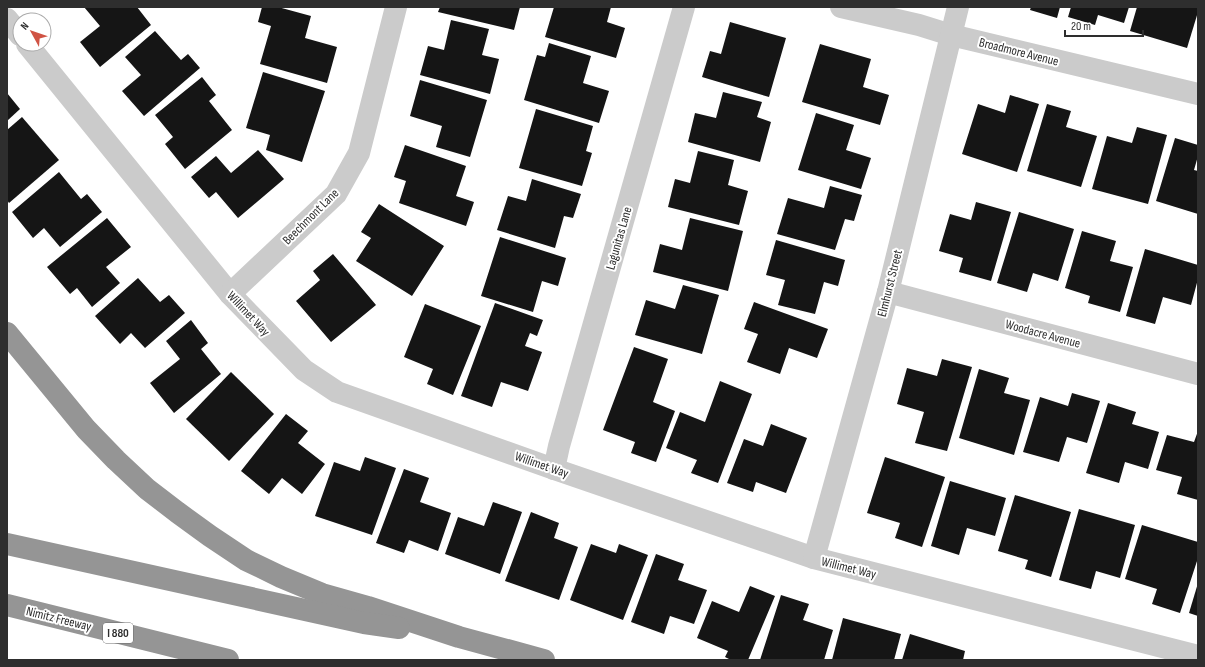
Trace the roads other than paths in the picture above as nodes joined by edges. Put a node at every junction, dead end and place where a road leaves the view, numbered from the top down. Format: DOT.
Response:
graph roads {
  1 [pos="396,7"];
  2 [pos="684,7"];
  3 [pos="841,7"];
  4 [pos="958,7"];
  5 [pos="951,35"];
  6 [pos="33,52"];
  7 [pos="1198,94"];
  8 [pos="888,292"];
  9 [pos="230,294"];
  10 [pos="7,333"];
  11 [pos="1198,374"];
  12 [pos="554,468"];
  13 [pos="7,544"];
  14 [pos="814,558"];
  15 [pos="7,605"];
  16 [pos="459,638"];
  17 [pos="1198,656"];
  18 [pos="228,660"];
  19 [pos="544,660"];
  1 -- 9 [label="street, Beechmont Lane"];
  2 -- 12 [label="street, Lagunitas Lane"];
  3 -- 5 [label="street, Broadmore Avenue"];
  4 -- 5 [label="street, Elmhurst Street"];
  5 -- 7 [label="street, Broadmore Avenue"];
  5 -- 8 [label="street, Elmhurst Street"];
  6 -- 9 [label="street, Willimet Way"];
  8 -- 11 [label="street, Woodacre Avenue"];
  8 -- 14 [label="street, Elmhurst Street"];
  9 -- 12 [label="street, Willimet Way"];
  10 -- 16 [label="highway"];
  12 -- 14 [label="street, Willimet Way"];
  13 -- 16 [label="highway"];
  14 -- 17 [label="street, Willimet Way"];
  15 -- 18 [label="highway, Nimitz Freeway / I 880"];
  16 -- 19 [label="highway"];
}
